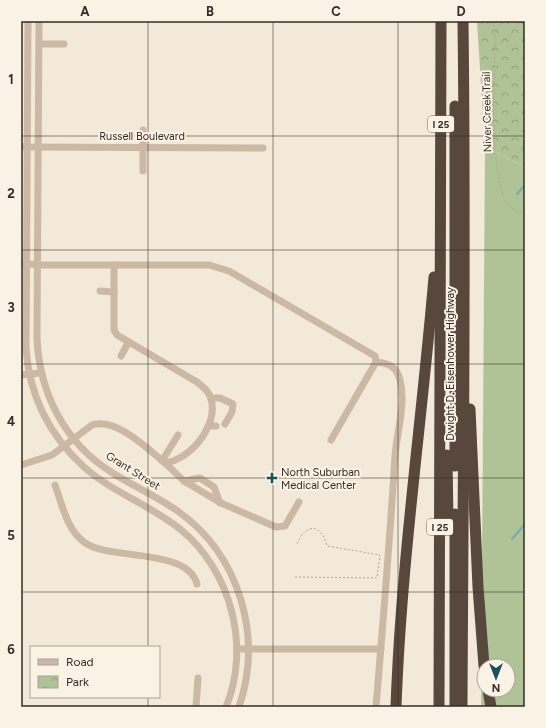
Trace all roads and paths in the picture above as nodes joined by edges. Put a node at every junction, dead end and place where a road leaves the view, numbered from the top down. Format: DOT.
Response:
graph roads {
  1 [pos="28,21"];
  2 [pos="39,21"];
  3 [pos="441,21"];
  4 [pos="456,21"];
  5 [pos="463,21"];
  6 [pos="494,21"];
  7 [pos="501,21"];
  8 [pos="519,21"];
  9 [pos="494,38"];
  10 [pos="39,44"];
  11 [pos="64,44"];
  12 [pos="494,45"];
  13 [pos="143,130"];
  14 [pos="24,147"];
  15 [pos="38,147"];
  16 [pos="143,147"];
  17 [pos="263,148"];
  18 [pos="143,171"];
  19 [pos="441,200"];
  20 [pos="525,214"];
  21 [pos="24,263"];
  22 [pos="38,265"];
  23 [pos="114,265"];
  24 [pos="100,291"];
  25 [pos="114,292"];
  26 [pos="128,343"];
  27 [pos="439,347"];
  28 [pos="464,353"];
  29 [pos="121,356"];
  30 [pos="376,362"];
  31 [pos="40,373"];
  32 [pos="21,374"];
  33 [pos="29,374"];
  34 [pos="211,398"];
  35 [pos="225,424"];
  36 [pos="208,426"];
  37 [pos="216,426"];
  38 [pos="178,435"];
  39 [pos="74,439"];
  40 [pos="331,440"];
  41 [pos="65,447"];
  42 [pos="163,462"];
  43 [pos="21,465"];
  44 [pos="184,481"];
  45 [pos="55,485"];
  46 [pos="299,502"];
  47 [pos="221,504"];
  48 [pos="297,544"];
  49 [pos="295,577"];
  50 [pos="197,584"];
  51 [pos="237,649"];
  52 [pos="249,649"];
  53 [pos="381,649"];
  54 [pos="483,658"];
  55 [pos="198,678"];
  56 [pos="196,707"];
  57 [pos="226,707"];
  58 [pos="239,707"];
  59 [pos="376,707"];
  60 [pos="396,707"];
  61 [pos="439,707"];
  62 [pos="448,707"];
  63 [pos="455,707"];
  64 [pos="462,707"];
  1 -- 14 [label="street, Grant Street"];
  2 -- 10 [label="street, Grant Street"];
  3 -- 19 [label="highway, Dwight D. Eisenhower Highway / I 25"];
  4 -- 63 [label="highway"];
  5 -- 28 [label="highway, Dwight D. Eisenhower Highway / I 25"];
  6 -- 9 [label="path, Niver Creek Trail"];
  7 -- 9 [label="path"];
  8 -- 12 [label="path"];
  9 -- 12 [label="path, Niver Creek Trail"];
  10 -- 11 [label="street"];
  10 -- 15 [label="street, Grant Street"];
  12 -- 20 [label="path, Niver Creek Trail"];
  13 -- 16 [label="street"];
  14 -- 15 [label="street, Russell Boulevard"];
  14 -- 21 [label="street, Grant Street"];
  15 -- 16 [label="street, Russell Boulevard"];
  15 -- 22 [label="street, Grant Street"];
  16 -- 17 [label="street, Russell Boulevard"];
  16 -- 18 [label="street"];
  19 -- 27 [label="highway, Dwight D. Eisenhower Highway / I 25"];
  19 -- 60 [label="highway"];
  21 -- 22 [label="street"];
  21 -- 33 [label="street, Grant Street"];
  22 -- 23 [label="street"];
  22 -- 31 [label="street, Grant Street"];
  23 -- 25 [label="street"];
  23 -- 30 [label="street"];
  24 -- 25 [label="street"];
  25 -- 26 [label="street"];
  26 -- 29 [label="street"];
  26 -- 34 [label="street"];
  27 -- 61 [label="highway, Dwight D. Eisenhower Highway / I 25"];
  27 -- 62 [label="highway"];
  28 -- 54 [label="highway"];
  28 -- 64 [label="highway, Dwight D. Eisenhower Highway / I 25"];
  30 -- 40 [label="street"];
  30 -- 53 [label="street"];
  31 -- 33 [label="street"];
  31 -- 39 [label="street, Grant Street"];
  32 -- 33 [label="street"];
  33 -- 41 [label="street, Grant Street"];
  34 -- 35 [label="street"];
  34 -- 36 [label="street"];
  36 -- 37 [label="street"];
  36 -- 42 [label="street"];
  38 -- 42 [label="street"];
  39 -- 41 [label="street"];
  39 -- 42 [label="street"];
  39 -- 52 [label="street, Grant Street"];
  41 -- 43 [label="street"];
  41 -- 51 [label="street, Grant Street"];
  42 -- 44 [label="street"];
  44 -- 47 [label="street"];
  44 -- 47 [label="street"];
  45 -- 50 [label="street"];
  46 -- 47 [label="street"];
  48 -- 49 [label="path"];
  51 -- 52 [label="street"];
  51 -- 57 [label="street, Grant Street"];
  52 -- 53 [label="street"];
  52 -- 58 [label="street, Grant Street"];
  53 -- 59 [label="street"];
  55 -- 56 [label="street"];
}
